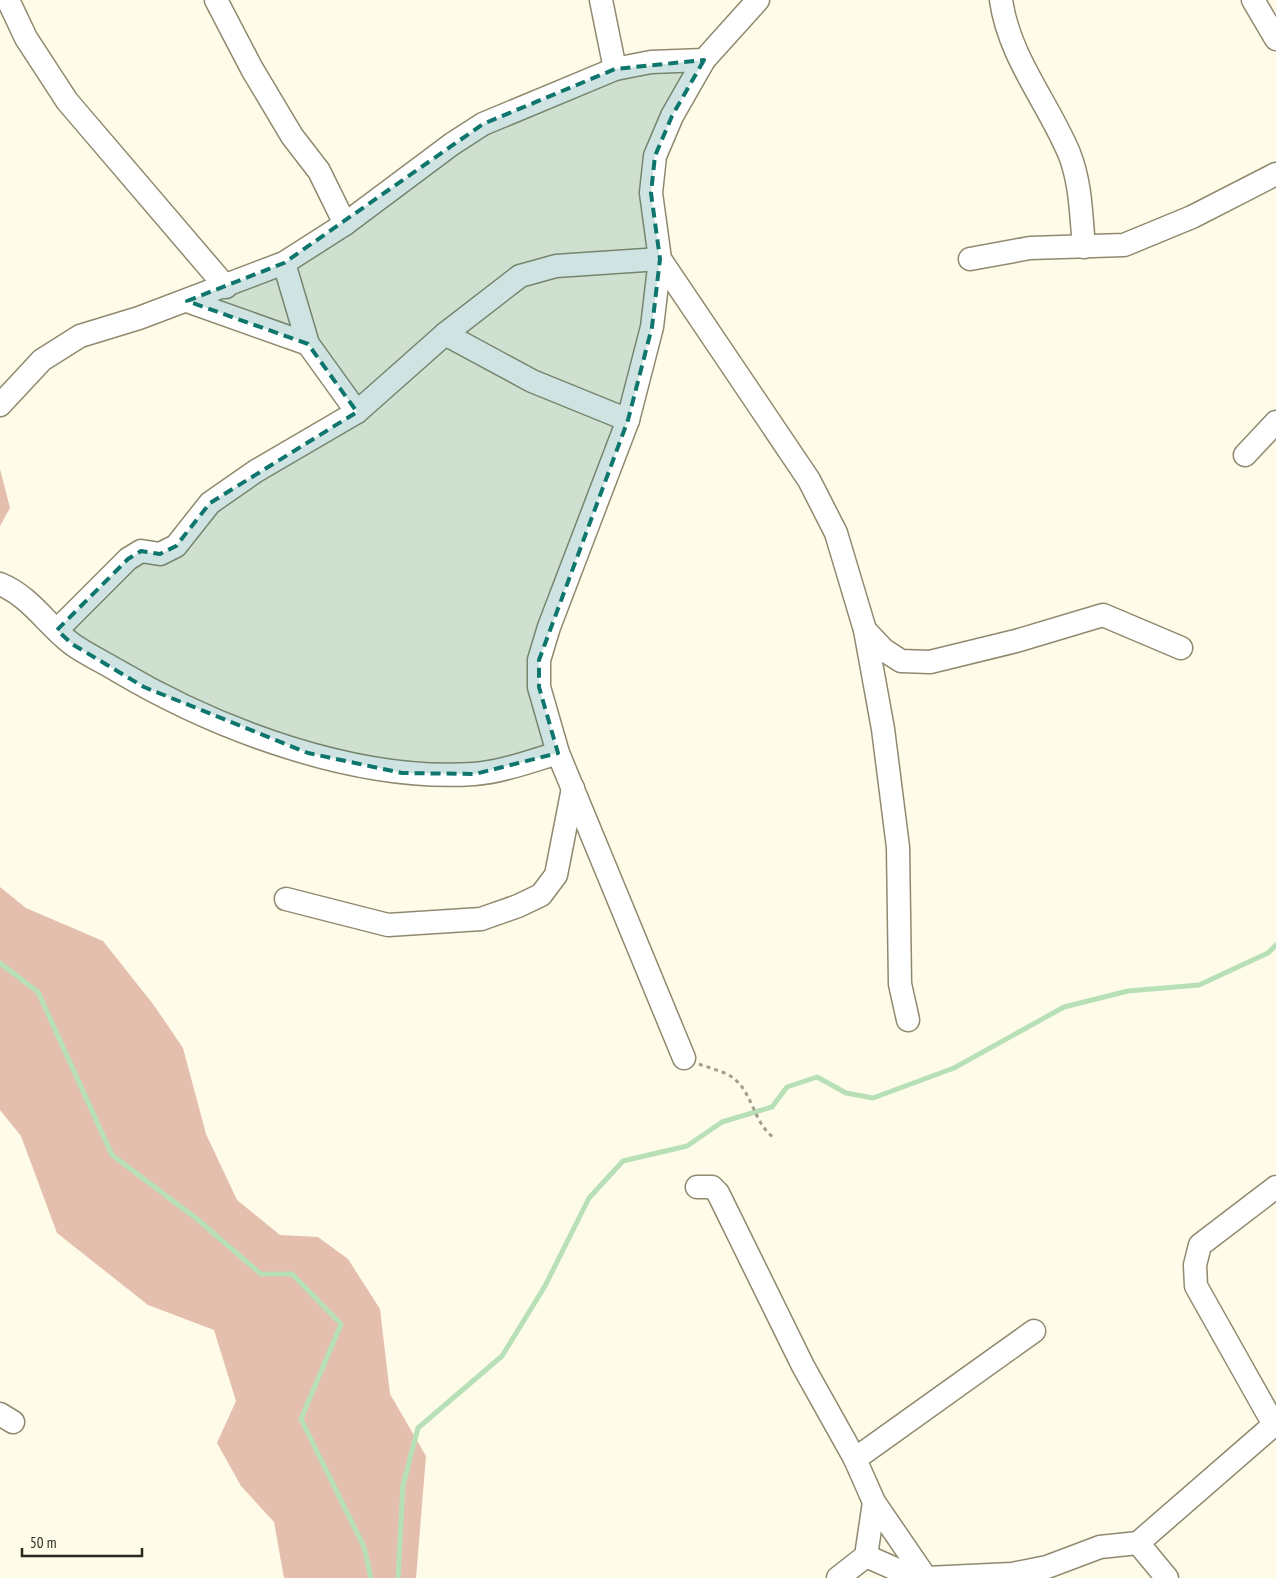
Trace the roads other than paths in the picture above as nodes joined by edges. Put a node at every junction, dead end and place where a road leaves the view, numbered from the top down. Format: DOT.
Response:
graph roads {
  1 [pos="8,0"];
  2 [pos="216,0"];
  3 [pos="601,0"];
  4 [pos="758,0"];
  5 [pos="1001,0"];
  6 [pos="1253,0"];
  7 [pos="1276,39"];
  8 [pos="704,60"];
  9 [pos="615,69"];
  10 [pos="1276,174"];
  11 [pos="345,224"];
  12 [pos="1084,247"];
  13 [pos="660,259"];
  14 [pos="970,259"];
  15 [pos="284,263"];
  16 [pos="226,287"];
  17 [pos="187,301"];
  18 [pos="445,334"];
  19 [pos="308,344"];
  20 [pos="0,405"];
  21 [pos="357,412"];
  22 [pos="628,420"];
  23 [pos="1276,422"];
  24 [pos="1245,455"];
  25 [pos="0,584"];
  26 [pos="57,630"];
  27 [pos="865,630"];
  28 [pos="1181,648"];
  29 [pos="558,753"];
  30 [pos="574,788"];
  31 [pos="286,899"];
  32 [pos="908,1020"];
  33 [pos="684,1058"];
  34 [pos="697,1187"];
  35 [pos="1276,1187"];
  36 [pos="1034,1331"];
  37 [pos="1275,1423"];
  38 [pos="855,1459"];
  39 [pos="874,1502"];
  40 [pos="1138,1542"];
  41 [pos="866,1556"];
  42 [pos="838,1578"];
  43 [pos="926,1578"];
  44 [pos="1166,1578"];
  1 -- 16 [label="street"];
  2 -- 11 [label="street"];
  3 -- 9 [label="street"];
  4 -- 8 [label="street"];
  5 -- 12 [label="street"];
  6 -- 7 [label="street"];
  8 -- 9 [label="street"];
  8 -- 13 [label="street"];
  9 -- 11 [label="street"];
  10 -- 12 [label="street"];
  11 -- 15 [label="street"];
  12 -- 14 [label="street"];
  13 -- 18 [label="street"];
  13 -- 22 [label="street"];
  13 -- 27 [label="street"];
  15 -- 16 [label="street"];
  15 -- 19 [label="street"];
  16 -- 17 [label="street"];
  17 -- 19 [label="street"];
  17 -- 20 [label="street"];
  18 -- 21 [label="street"];
  18 -- 22 [label="street"];
  19 -- 21 [label="street"];
  21 -- 26 [label="street"];
  22 -- 29 [label="street"];
  23 -- 24 [label="street"];
  25 -- 26 [label="street"];
  26 -- 29 [label="street"];
  27 -- 28 [label="street"];
  27 -- 32 [label="street"];
  29 -- 30 [label="street"];
  30 -- 31 [label="street"];
  30 -- 33 [label="street"];
  34 -- 38 [label="street"];
  35 -- 37 [label="street"];
  36 -- 38 [label="street"];
  37 -- 40 [label="street"];
  38 -- 39 [label="street"];
  39 -- 41 [label="street"];
  39 -- 43 [label="street"];
  40 -- 43 [label="street"];
  40 -- 44 [label="street"];
  41 -- 42 [label="street"];
  41 -- 43 [label="street"];
}
